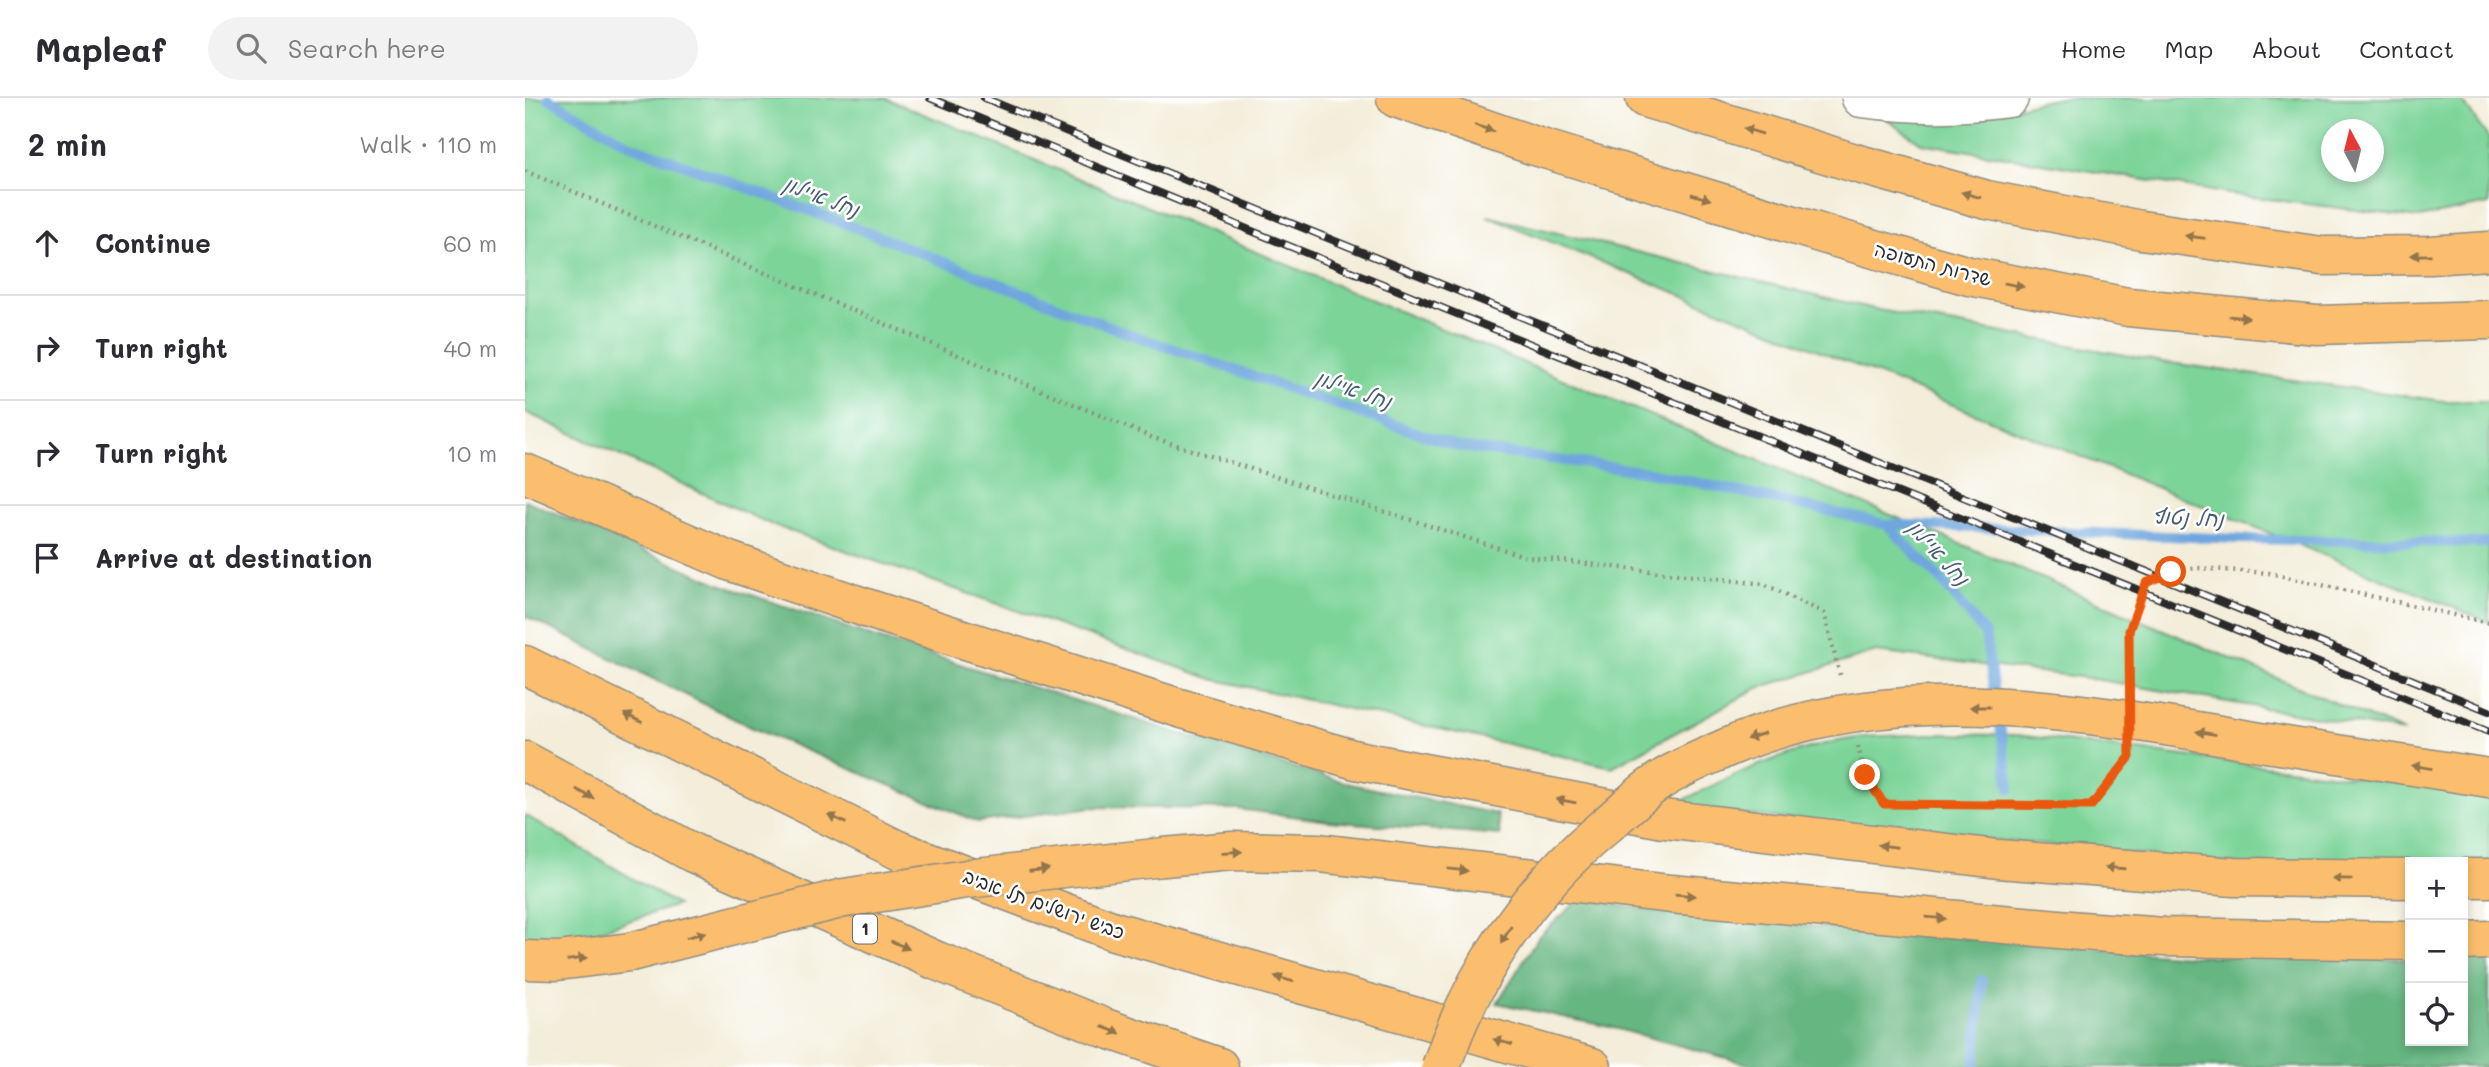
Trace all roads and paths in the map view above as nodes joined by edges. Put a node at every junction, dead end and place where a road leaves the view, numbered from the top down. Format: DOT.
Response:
graph roads {
  1 [pos="1396,98"];
  2 [pos="1645,98"];
  3 [pos="1861,98"];
  4 [pos="2009,98"];
  5 [pos="525,171"];
  6 [pos="2489,251"];
  7 [pos="2489,320"];
  8 [pos="2318,325"];
  9 [pos="2489,334"];
  10 [pos="525,473"];
  11 [pos="2489,623"];
  12 [pos="525,665"];
  13 [pos="1841,681"];
  14 [pos="2130,694"];
  15 [pos="1855,735"];
  16 [pos="2130,744"];
  17 [pos="525,761"];
  18 [pos="2489,778"];
  19 [pos="2468,878"];
  20 [pos="2489,878"];
  21 [pos="2405,879"];
  22 [pos="2489,940"];
  23 [pos="2405,941"];
  24 [pos="2468,941"];
  25 [pos="525,960"];
  26 [pos="1219,1067"];
  27 [pos="1441,1067"];
  28 [pos="1592,1067"];
  1 -- 8 [label="main road, שדרות התעופה, one-way"];
  6 -- 2 [label="main road, one-way"];
  3 -- 4 [label="lane"];
  5 -- 13 [label="path"];
  7 -- 8 [label="main road, שדרות התעופה"];
  8 -- 9 [label="main road"];
  21 -- 10 [label="main road, one-way"];
  11 -- 14 [label="path"];
  28 -- 12 [label="main road, כביש ירושלים תל אביב, one-way"];
  15 -- 16 [label="path"];
  17 -- 26 [label="main road, 1, one-way"];
  18 -- 27 [label="main road, one-way, bridge"];
  19 -- 20 [label="main road"];
  22 -- 24 [label="main road"];
  25 -- 23 [label="main road, one-way, bridge"];
}
